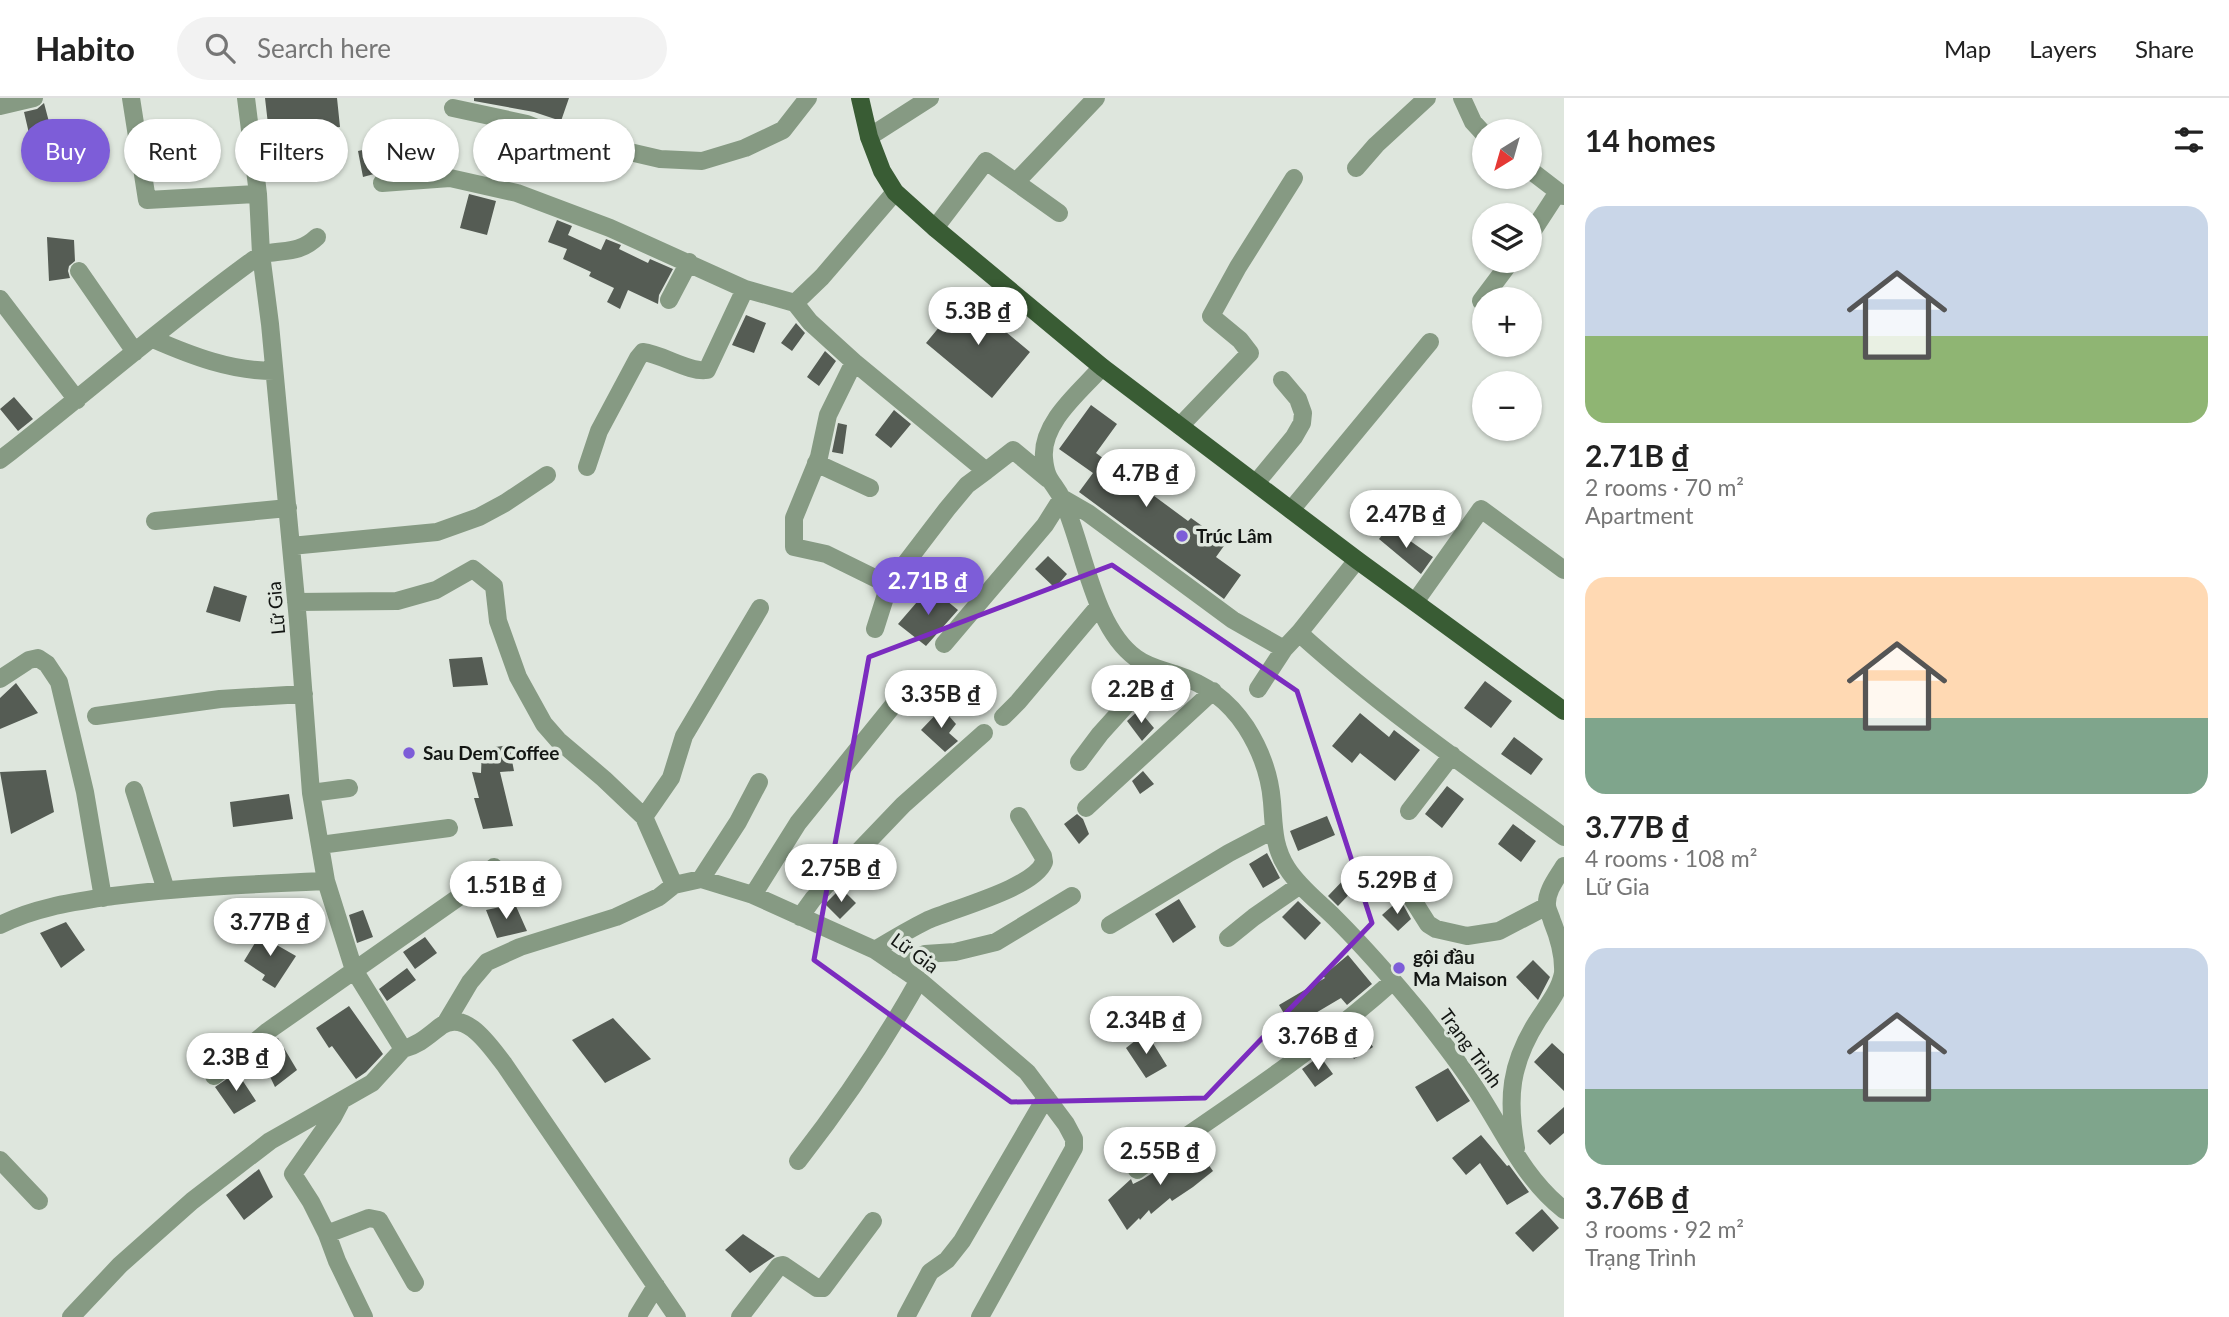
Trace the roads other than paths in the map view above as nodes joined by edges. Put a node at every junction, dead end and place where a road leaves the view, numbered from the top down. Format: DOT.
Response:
graph roads {
  1 [pos="34,98"];
  2 [pos="131,98"];
  3 [pos="246,98"];
  4 [pos="808,98"];
  5 [pos="860,98"];
  6 [pos="930,98"];
  7 [pos="1096,98"];
  8 [pos="1427,98"];
  9 [pos="1462,98"];
  10 [pos="0,106"];
  11 [pos="453,108"];
  12 [pos="1472,120"];
  13 [pos="870,137"];
  14 [pos="1356,168"];
  15 [pos="1294,178"];
  16 [pos="1542,180"];
  17 [pos="1016,182"];
  18 [pos="382,183"];
  19 [pos="895,192"];
  20 [pos="258,194"];
  21 [pos="1561,195"];
  22 [pos="1059,213"];
  23 [pos="1542,220"];
  24 [pos="935,228"];
  25 [pos="317,237"];
  26 [pos="261,254"];
  27 [pos="689,262"];
  28 [pos="79,271"];
  29 [pos="745,289"];
  30 [pos="0,299"];
  31 [pos="669,300"];
  32 [pos="795,303"];
  33 [pos="153,339"];
  34 [pos="1430,342"];
  35 [pos="135,352"];
  36 [pos="854,362"];
  37 [pos="1102,367"];
  38 [pos="274,371"];
  39 [pos="1282,380"];
  40 [pos="77,400"];
  41 [pos="1180,426"];
  42 [pos="0,460"];
  43 [pos="816,463"];
  44 [pos="587,467"];
  45 [pos="986,471"];
  46 [pos="547,475"];
  47 [pos="1048,479"];
  48 [pos="1256,483"];
  49 [pos="870,488"];
  50 [pos="1062,498"];
  51 [pos="288,508"];
  52 [pos="1292,510"];
  53 [pos="155,521"];
  54 [pos="291,546"];
  55 [pos="1357,560"];
  56 [pos="1564,570"];
  57 [pos="889,585"];
  58 [pos="296,602"];
  59 [pos="1415,602"];
  60 [pos="1099,606"];
  61 [pos="760,608"];
  62 [pos="875,629"];
  63 [pos="1300,633"];
  64 [pos="944,645"];
  65 [pos="1284,649"];
  66 [pos="1177,675"];
  67 [pos="0,679"];
  68 [pos="908,687"];
  69 [pos="1258,689"];
  70 [pos="1213,691"];
  71 [pos="304,694"];
  72 [pos="1564,711"];
  73 [pos="96,716"];
  74 [pos="1003,717"];
  75 [pos="984,733"];
  76 [pos="1452,755"];
  77 [pos="1079,762"];
  78 [pos="759,782"];
  79 [pos="349,788"];
  80 [pos="134,790"];
  81 [pos="311,793"];
  82 [pos="1086,808"];
  83 [pos="1409,811"];
  84 [pos="644,817"];
  85 [pos="1019,817"];
  86 [pos="449,828"];
  87 [pos="1273,830"];
  88 [pos="1564,837"];
  89 [pos="320,845"];
  90 [pos="1564,866"];
  91 [pos="494,867"];
  92 [pos="701,879"];
  93 [pos="326,881"];
  94 [pos="674,885"];
  95 [pos="1300,885"];
  96 [pos="166,890"];
  97 [pos="753,895"];
  98 [pos="1072,896"];
  99 [pos="1411,897"];
  100 [pos="103,898"];
  101 [pos="1547,906"];
  102 [pos="800,917"];
  103 [pos="0,925"];
  104 [pos="1110,925"];
  105 [pos="1559,928"];
  106 [pos="1228,938"];
  107 [pos="876,950"];
  108 [pos="898,965"];
  109 [pos="354,970"];
  110 [pos="919,980"];
  111 [pos="1393,981"];
  112 [pos="444,1024"];
  113 [pos="403,1049"];
  114 [pos="214,1076"];
  115 [pos="1046,1097"];
  116 [pos="342,1100"];
  117 [pos="1518,1159"];
  118 [pos="0,1160"];
  119 [pos="798,1161"];
  120 [pos="1137,1170"];
  121 [pos="39,1201"];
  122 [pos="1564,1210"];
  123 [pos="873,1221"];
  124 [pos="327,1234"];
  125 [pos="415,1283"];
  126 [pos="656,1286"];
  127 [pos="71,1317"];
  128 [pos="364,1317"];
  129 [pos="637,1317"];
  130 [pos="677,1317"];
  131 [pos="740,1317"];
  132 [pos="906,1317"];
  133 [pos="980,1317"];
  1 -- 10 [label="street"];
  2 -- 20 [label="street"];
  3 -- 20 [label="street, Lữ Gia"];
  4 -- 11 [label="street"];
  5 -- 13 [label="main road"];
  6 -- 13 [label="street"];
  7 -- 17 [label="street"];
  8 -- 14 [label="street"];
  9 -- 12 [label="street"];
  13 -- 19 [label="main road"];
  15 -- 41 [label="street"];
  16 -- 21 [label="street"];
  17 -- 22 [label="street"];
  17 -- 24 [label="street"];
  18 -- 27 [label="street"];
  19 -- 24 [label="main road"];
  19 -- 32 [label="street"];
  20 -- 26 [label="street, Lữ Gia"];
  21 -- 23 [label="street"];
  24 -- 37 [label="main road"];
  25 -- 26 [label="street"];
  26 -- 33 [label="street"];
  26 -- 38 [label="street, Lữ Gia"];
  27 -- 29 [label="street"];
  27 -- 31 [label="street"];
  28 -- 35 [label="street"];
  29 -- 32 [label="street"];
  29 -- 44 [label="street"];
  30 -- 40 [label="street"];
  32 -- 36 [label="street"];
  33 -- 35 [label="street"];
  33 -- 38 [label="street"];
  34 -- 52 [label="street"];
  35 -- 40 [label="street"];
  36 -- 43 [label="street"];
  36 -- 45 [label="street"];
  37 -- 41 [label="main road"];
  37 -- 47 [label="street"];
  38 -- 51 [label="street, Lữ Gia"];
  39 -- 48 [label="street"];
  40 -- 42 [label="street"];
  41 -- 48 [label="main road"];
  43 -- 49 [label="street"];
  43 -- 57 [label="street"];
  45 -- 47 [label="street, Trạng Trình"];
  45 -- 57 [label="street"];
  46 -- 54 [label="street"];
  47 -- 50 [label="street, Trạng Trình"];
  48 -- 52 [label="main road"];
  50 -- 60 [label="street, Trạng Trình"];
  50 -- 64 [label="street"];
  50 -- 65 [label="street"];
  51 -- 53 [label="street"];
  51 -- 54 [label="street, Lữ Gia"];
  52 -- 55 [label="main road"];
  54 -- 58 [label="street, Lữ Gia"];
  55 -- 59 [label="main road"];
  55 -- 63 [label="street"];
  56 -- 59 [label="street"];
  57 -- 62 [label="street"];
  58 -- 71 [label="street, Lữ Gia"];
  58 -- 84 [label="street"];
  59 -- 72 [label="main road"];
  60 -- 66 [label="street, Trạng Trình"];
  60 -- 74 [label="street"];
  61 -- 84 [label="street"];
  63 -- 65 [label="street"];
  63 -- 76 [label="street"];
  65 -- 69 [label="street"];
  66 -- 70 [label="street, Trạng Trình"];
  66 -- 77 [label="street"];
  67 -- 100 [label="street"];
  68 -- 97 [label="street"];
  70 -- 82 [label="street"];
  70 -- 87 [label="street, Trạng Trình"];
  71 -- 73 [label="street"];
  71 -- 81 [label="street, Lữ Gia"];
  75 -- 102 [label="street"];
  76 -- 83 [label="street"];
  76 -- 88 [label="street"];
  78 -- 92 [label="street"];
  79 -- 81 [label="street"];
  80 -- 96 [label="street"];
  81 -- 89 [label="street, Lữ Gia"];
  84 -- 94 [label="street"];
  85 -- 107 [label="street"];
  86 -- 89 [label="street"];
  87 -- 95 [label="street, Trạng Trình"];
  87 -- 104 [label="street"];
  89 -- 93 [label="street, Lữ Gia"];
  90 -- 101 [label="street"];
  91 -- 109 [label="street"];
  92 -- 94 [label="street, Lữ Gia"];
  92 -- 97 [label="street, Lữ Gia"];
  93 -- 96 [label="street"];
  93 -- 109 [label="street, Lữ Gia"];
  94 -- 112 [label="street, Lữ Gia"];
  95 -- 106 [label="street"];
  95 -- 111 [label="street, Trạng Trình"];
  96 -- 100 [label="street"];
  97 -- 102 [label="street, Lữ Gia"];
  98 -- 108 [label="street"];
  99 -- 101 [label="street"];
  100 -- 103 [label="street"];
  101 -- 105 [label="street, Trạng Trình"];
  102 -- 107 [label="street, Lữ Gia"];
  105 -- 117 [label="street, Trạng Trình"];
  107 -- 108 [label="street, Lữ Gia"];
  108 -- 110 [label="street, Lữ Gia"];
  109 -- 113 [label="street, Lữ Gia"];
  109 -- 114 [label="street"];
  110 -- 115 [label="street, Lữ Gia"];
  110 -- 119 [label="street"];
  111 -- 117 [label="street, Trạng Trình"];
  111 -- 120 [label="street"];
  112 -- 113 [label="street, Lữ Gia"];
  112 -- 126 [label="street"];
  113 -- 116 [label="street"];
  115 -- 132 [label="street"];
  115 -- 133 [label="street, Lữ Gia"];
  116 -- 124 [label="street"];
  116 -- 127 [label="street"];
  117 -- 122 [label="street, Trạng Trình"];
  118 -- 121 [label="street"];
  123 -- 131 [label="street"];
  124 -- 125 [label="street"];
  124 -- 128 [label="street"];
  126 -- 129 [label="street"];
  126 -- 130 [label="street"];
}
